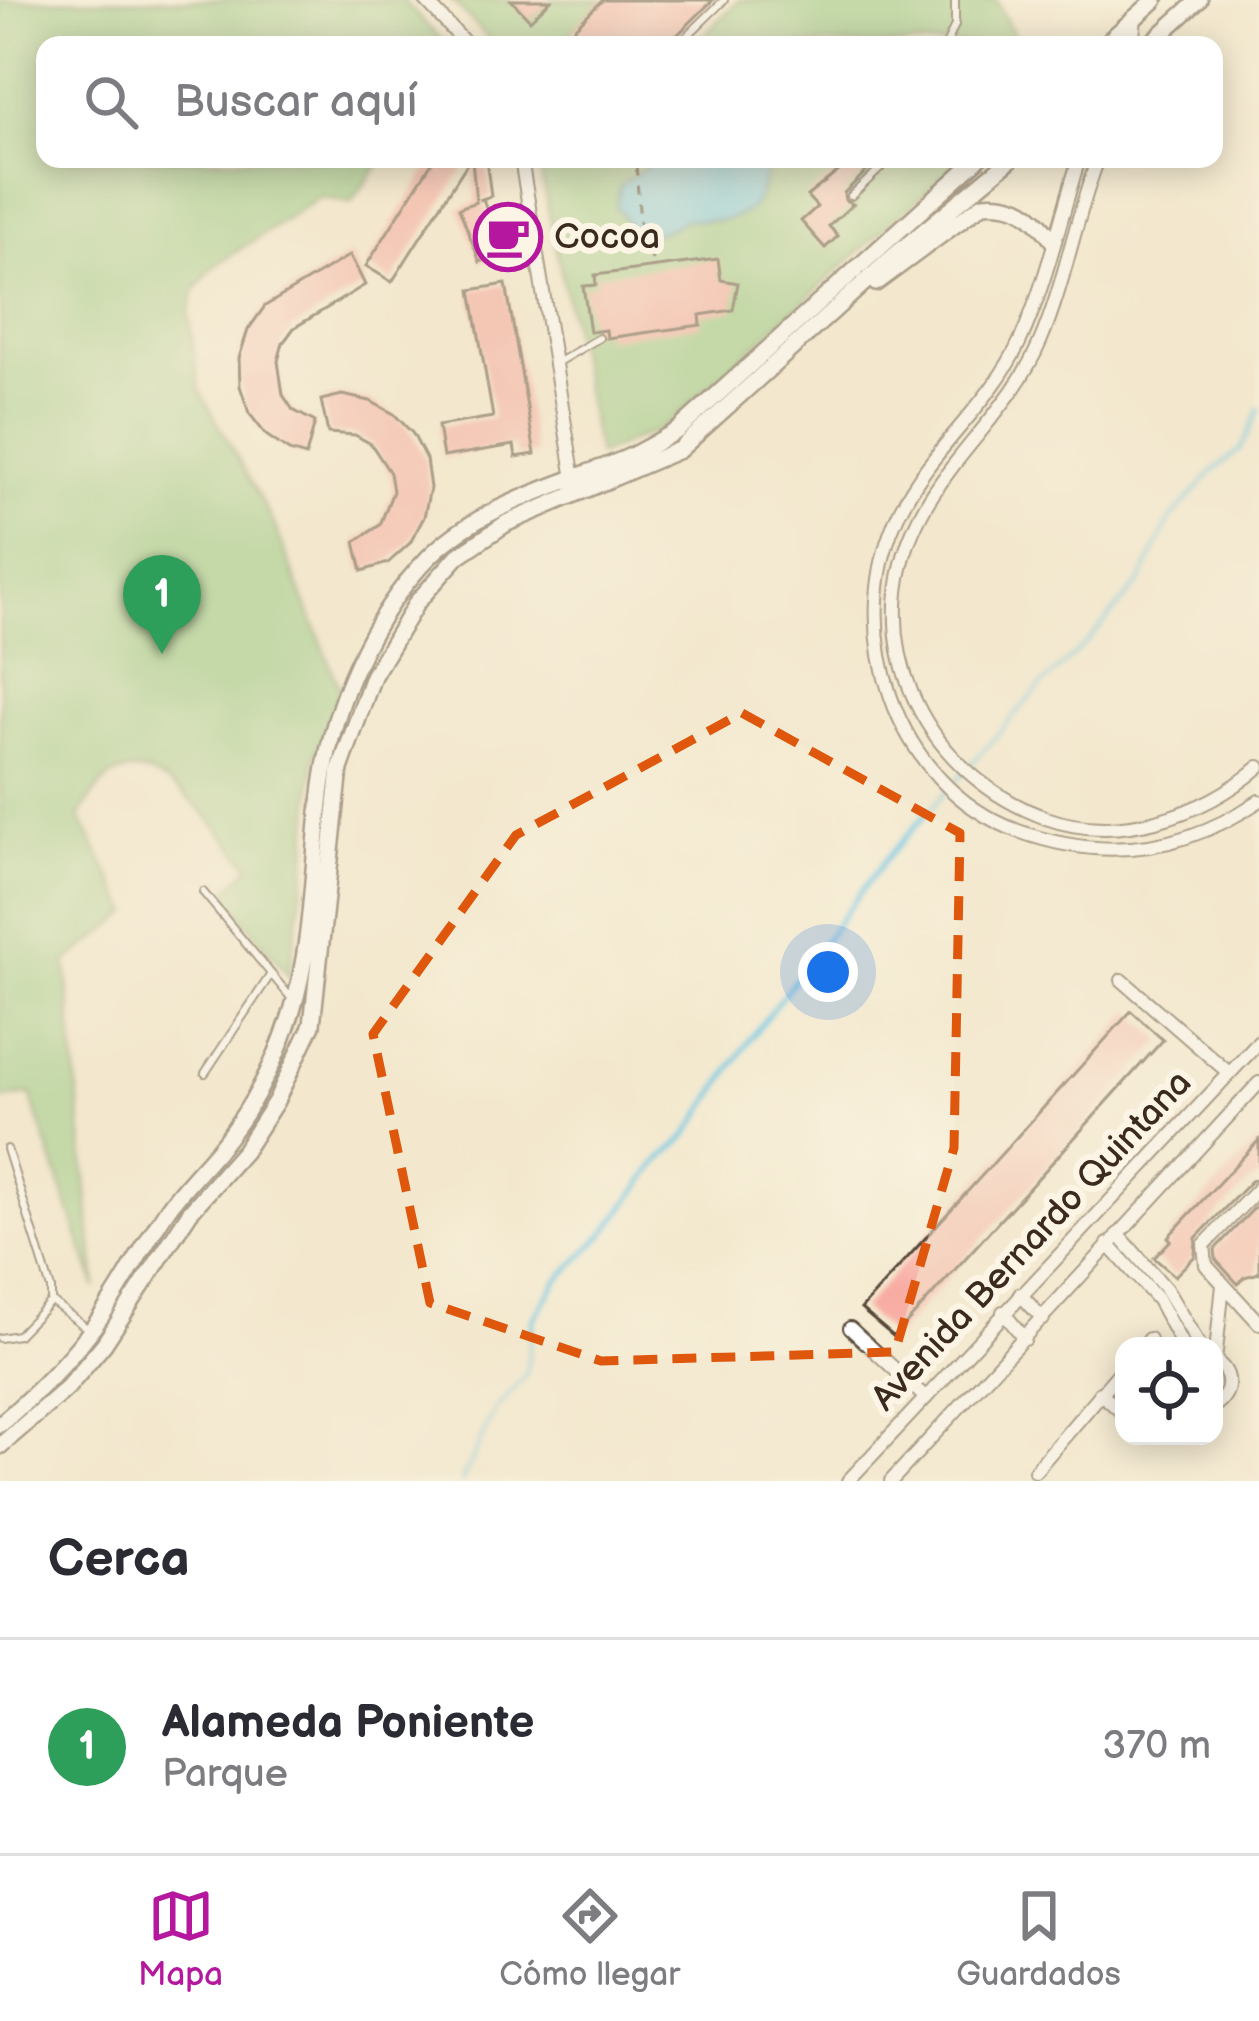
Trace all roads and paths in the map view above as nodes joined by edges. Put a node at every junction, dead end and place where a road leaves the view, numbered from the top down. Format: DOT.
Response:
graph roads {
  1 [pos="425,0"];
  2 [pos="724,0"];
  3 [pos="955,0"];
  4 [pos="1155,0"];
  5 [pos="1199,0"];
  6 [pos="1135,18"];
  7 [pos="459,36"];
  8 [pos="687,36"];
  9 [pos="950,36"];
  10 [pos="1117,36"];
  11 [pos="1133,36"];
  12 [pos="1159,36"];
  13 [pos="522,168"];
  14 [pos="636,168"];
  15 [pos="882,168"];
  16 [pos="968,168"];
  17 [pos="1000,168"];
  18 [pos="1076,168"];
  19 [pos="1094,168"];
  20 [pos="850,196"];
  21 [pos="1053,241"];
  22 [pos="652,263"];
  23 [pos="824,319"];
  24 [pos="599,338"];
  25 [pos="555,364"];
  26 [pos="575,484"];
  27 [pos="1259,766"];
  28 [pos="1259,801"];
  29 [pos="203,892"];
  30 [pos="271,974"];
  31 [pos="1122,980"];
  32 [pos="294,1002"];
  33 [pos="1259,1042"];
  34 [pos="205,1073"];
  35 [pos="1229,1073"];
  36 [pos="1259,1083"];
  37 [pos="7,1149"];
  38 [pos="1259,1187"];
  39 [pos="1113,1239"];
  40 [pos="1223,1285"];
  41 [pos="1020,1294"];
  42 [pos="51,1301"];
  43 [pos="1003,1312"];
  44 [pos="1043,1319"];
  45 [pos="1259,1323"];
  46 [pos="850,1328"];
  47 [pos="91,1330"];
  48 [pos="1178,1337"];
  49 [pos="1196,1337"];
  50 [pos="1217,1337"];
  51 [pos="0,1338"];
  52 [pos="1025,1339"];
  53 [pos="1223,1371"];
  54 [pos="1115,1377"];
  55 [pos="1100,1393"];
  56 [pos="926,1397"];
  57 [pos="1223,1398"];
  58 [pos="1115,1406"];
  59 [pos="0,1424"];
  60 [pos="0,1446"];
  61 [pos="1035,1471"];
  62 [pos="848,1481"];
  63 [pos="891,1481"];
  1 -- 7 [label="street"];
  2 -- 8 [label="lane"];
  3 -- 9 [label="lane"];
  4 -- 6 [label="street"];
  5 -- 12 [label="street"];
  6 -- 10 [label="street"];
  6 -- 11 [label="street"];
  13 -- 25 [label="street"];
  14 -- 22 [label="path"];
  15 -- 20 [label="lane"];
  16 -- 26 [label="street"];
  17 -- 23 [label="street"];
  18 -- 21 [label="street"];
  19 -- 27 [label="street"];
  21 -- 23 [label="street"];
  21 -- 28 [label="street"];
  23 -- 26 [label="street"];
  24 -- 25 [label="lane"];
  25 -- 26 [label="street"];
  26 -- 32 [label="street"];
  26 -- 60 [label="street"];
  29 -- 30 [label="lane"];
  30 -- 32 [label="lane"];
  30 -- 34 [label="lane"];
  31 -- 35 [label="street"];
  32 -- 47 [label="street"];
  33 -- 35 [label="street, Avenida Bernardo Quintana"];
  35 -- 41 [label="street, Avenida Bernardo Quintana"];
  36 -- 39 [label="street, Avenida Bernardo Quintana"];
  37 -- 42 [label="lane"];
  38 -- 40 [label="street"];
  39 -- 44 [label="street, Avenida Bernardo Quintana"];
  39 -- 48 [label="street"];
  39 -- 49 [label="street"];
  40 -- 45 [label="street"];
  40 -- 50 [label="street"];
  41 -- 43 [label="street, Avenida Bernardo Quintana"];
  41 -- 44 [label="street"];
  42 -- 47 [label="lane"];
  42 -- 51 [label="lane"];
  43 -- 52 [label="street"];
  43 -- 56 [label="street, Avenida Bernardo Quintana"];
  44 -- 52 [label="street, Avenida Bernardo Quintana"];
  46 -- 56 [label="street"];
  47 -- 59 [label="street"];
  52 -- 63 [label="street, Avenida Bernardo Quintana"];
  53 -- 57 [label="street"];
  54 -- 55 [label="street"];
  55 -- 58 [label="street"];
  55 -- 61 [label="street"];
  56 -- 62 [label="street, Avenida Bernardo Quintana"];
}
